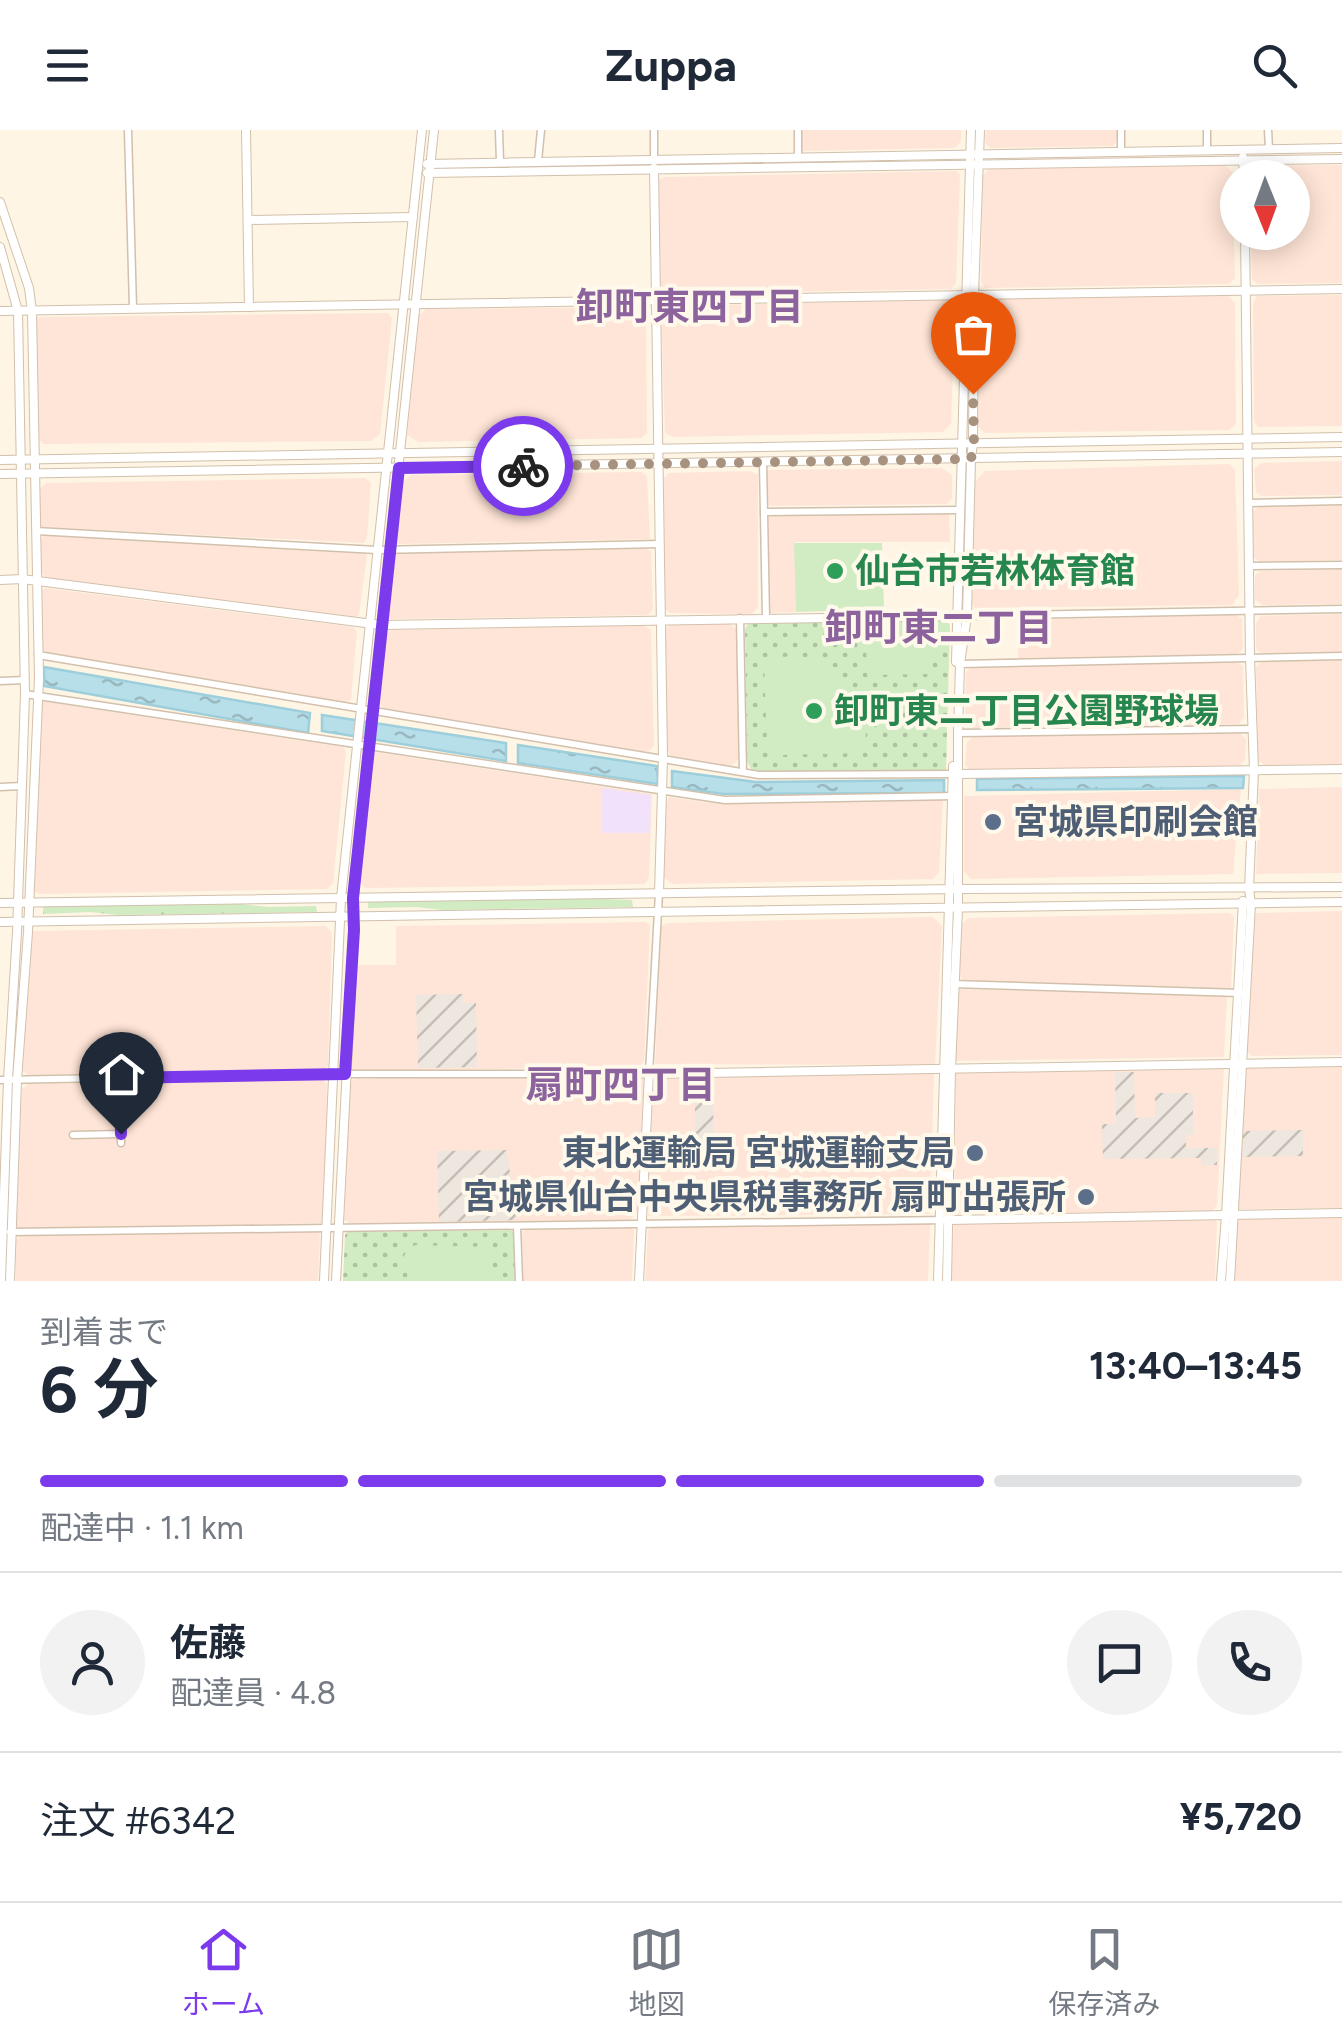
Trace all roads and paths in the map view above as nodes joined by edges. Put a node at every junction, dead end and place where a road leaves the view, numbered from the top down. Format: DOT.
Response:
graph roads {
  1 [pos="128,130"];
  2 [pos="246,130"];
  3 [pos="422,130"];
  4 [pos="434,130"];
  5 [pos="498,130"];
  6 [pos="542,130"];
  7 [pos="654,130"];
  8 [pos="798,130"];
  9 [pos="971,130"];
  10 [pos="980,130"];
  11 [pos="1121,130"];
  12 [pos="1206,130"];
  13 [pos="1268,130"];
  14 [pos="1342,148"];
  15 [pos="1268,149"];
  16 [pos="1207,150"];
  17 [pos="1243,150"];
  18 [pos="1121,152"];
  19 [pos="976,154"];
  20 [pos="798,157"];
  21 [pos="1342,158"];
  22 [pos="654,159"];
  23 [pos="1220,160"];
  24 [pos="1243,160"];
  25 [pos="538,161"];
  26 [pos="500,162"];
  27 [pos="430,163"];
  28 [pos="974,165"];
  29 [pos="418,168"];
  30 [pos="654,170"];
  31 [pos="429,174"];
  32 [pos="0,202"];
  33 [pos="425,216"];
  34 [pos="413,217"];
  35 [pos="248,220"];
  36 [pos="0,248"];
  37 [pos="1245,250"];
  38 [pos="1342,289"];
  39 [pos="1246,290"];
  40 [pos="970,295"];
  41 [pos="656,300"];
  42 [pos="404,304"];
  43 [pos="416,304"];
  44 [pos="249,307"];
  45 [pos="133,308"];
  46 [pos="32,310"];
  47 [pos="0,311"];
  48 [pos="18,311"];
  49 [pos="1342,437"];
  50 [pos="1248,438"];
  51 [pos="968,443"];
  52 [pos="659,448"];
  53 [pos="387,452"];
  54 [pos="399,452"];
  55 [pos="1342,452"];
  56 [pos="1248,454"];
  57 [pos="967,459"];
  58 [pos="0,460"];
  59 [pos="20,460"];
  60 [pos="35,460"];
  61 [pos="763,462"];
  62 [pos="658,463"];
  63 [pos="399,468"];
  64 [pos="386,469"];
  65 [pos="35,473"];
  66 [pos="0,474"];
  67 [pos="21,474"];
  68 [pos="1342,500"];
  69 [pos="1248,502"];
  70 [pos="960,510"];
  71 [pos="764,512"];
  72 [pos="36,531"];
  73 [pos="660,544"];
  74 [pos="389,549"];
  75 [pos="377,550"];
  76 [pos="1342,565"];
  77 [pos="1250,566"];
  78 [pos="0,580"];
  79 [pos="22,580"];
  80 [pos="36,582"];
  81 [pos="1342,609"];
  82 [pos="1250,610"];
  83 [pos="962,616"];
  84 [pos="740,618"];
  85 [pos="766,618"];
  86 [pos="661,620"];
  87 [pos="370,624"];
  88 [pos="381,625"];
  89 [pos="38,655"];
  90 [pos="1342,656"];
  91 [pos="1250,658"];
  92 [pos="960,664"];
  93 [pos="24,680"];
  94 [pos="0,681"];
  95 [pos="25,694"];
  96 [pos="37,696"];
  97 [pos="360,708"];
  98 [pos="372,713"];
  99 [pos="1252,728"];
  100 [pos="958,733"];
  101 [pos="356,745"];
  102 [pos="368,746"];
  103 [pos="664,758"];
  104 [pos="1342,769"];
  105 [pos="1254,770"];
  106 [pos="743,772"];
  107 [pos="955,774"];
  108 [pos="0,786"];
  109 [pos="22,786"];
  110 [pos="662,791"];
  111 [pos="954,796"];
  112 [pos="1342,887"];
  113 [pos="953,889"];
  114 [pos="1248,889"];
  115 [pos="659,893"];
  116 [pos="341,898"];
  117 [pos="353,898"];
  118 [pos="1342,902"];
  119 [pos="0,903"];
  120 [pos="23,903"];
  121 [pos="1247,904"];
  122 [pos="958,909"];
  123 [pos="948,910"];
  124 [pos="658,912"];
  125 [pos="341,916"];
  126 [pos="354,916"];
  127 [pos="23,921"];
  128 [pos="0,922"];
  129 [pos="951,984"];
  130 [pos="1242,993"];
  131 [pos="1239,1062"];
  132 [pos="1342,1062"];
  133 [pos="948,1069"];
  134 [pos="332,1074"];
  135 [pos="345,1074"];
  136 [pos="649,1074"];
  137 [pos="120,1078"];
  138 [pos="8,1080"];
  139 [pos="73,1136"];
  140 [pos="1342,1214"];
  141 [pos="1231,1216"];
  142 [pos="944,1220"];
  143 [pos="642,1224"];
  144 [pos="517,1226"];
  145 [pos="326,1227"];
  146 [pos="338,1228"];
  147 [pos="5,1232"];
  148 [pos="0,1281"];
  149 [pos="10,1281"];
  150 [pos="324,1281"];
  151 [pos="336,1281"];
  152 [pos="519,1281"];
  153 [pos="639,1281"];
  154 [pos="938,1281"];
  155 [pos="947,1281"];
  156 [pos="1220,1281"];
  157 [pos="1230,1281"];
  1 -- 45 [label="street"];
  2 -- 35 [label="street"];
  3 -- 29 [label="street"];
  4 -- 27 [label="street"];
  5 -- 26 [label="street"];
  6 -- 25 [label="street"];
  7 -- 22 [label="street"];
  8 -- 20 [label="street"];
  9 -- 19 [label="street"];
  10 -- 19 [label="street"];
  11 -- 18 [label="street"];
  12 -- 16 [label="street"];
  13 -- 15 [label="street"];
  14 -- 15 [label="street"];
  15 -- 17 [label="street"];
  16 -- 17 [label="street"];
  16 -- 18 [label="street"];
  17 -- 24 [label="street"];
  18 -- 19 [label="street"];
  19 -- 20 [label="street"];
  19 -- 28 [label="street"];
  20 -- 22 [label="street"];
  21 -- 24 [label="street"];
  22 -- 25 [label="street"];
  22 -- 30 [label="street"];
  23 -- 28 [label="street"];
  25 -- 26 [label="street"];
  26 -- 27 [label="street"];
  27 -- 29 [label="street"];
  27 -- 31 [label="street"];
  28 -- 30 [label="street"];
  28 -- 40 [label="street"];
  29 -- 31 [label="street"];
  29 -- 34 [label="street"];
  30 -- 31 [label="street"];
  30 -- 41 [label="street"];
  31 -- 33 [label="street"];
  32 -- 46 [label="street"];
  33 -- 34 [label="street"];
  33 -- 43 [label="street"];
  34 -- 35 [label="street"];
  34 -- 42 [label="street"];
  35 -- 44 [label="street"];
  36 -- 48 [label="street"];
  37 -- 39 [label="street"];
  38 -- 39 [label="street"];
  39 -- 40 [label="street"];
  39 -- 50 [label="street"];
  40 -- 41 [label="street"];
  40 -- 51 [label="street"];
  41 -- 43 [label="street"];
  41 -- 52 [label="street"];
  42 -- 43 [label="street"];
  42 -- 44 [label="street"];
  42 -- 53 [label="street"];
  43 -- 54 [label="street"];
  44 -- 45 [label="street"];
  45 -- 46 [label="street"];
  46 -- 48 [label="street"];
  46 -- 60 [label="street"];
  47 -- 48 [label="street"];
  48 -- 59 [label="street"];
  49 -- 50 [label="street"];
  50 -- 51 [label="street"];
  50 -- 56 [label="street"];
  51 -- 52 [label="street"];
  51 -- 57 [label="street"];
  52 -- 54 [label="street"];
  52 -- 62 [label="street"];
  53 -- 54 [label="street"];
  53 -- 60 [label="street"];
  53 -- 64 [label="street"];
  54 -- 63 [label="street"];
  55 -- 56 [label="street"];
  56 -- 57 [label="street"];
  56 -- 69 [label="street"];
  57 -- 61 [label="street"];
  57 -- 70 [label="street"];
  57 -- 83 [label="street"];
  58 -- 59 [label="street"];
  59 -- 60 [label="street"];
  59 -- 67 [label="street"];
  60 -- 65 [label="street"];
  61 -- 62 [label="street"];
  61 -- 71 [label="street"];
  62 -- 63 [label="street"];
  62 -- 73 [label="street"];
  63 -- 64 [label="street"];
  63 -- 74 [label="street"];
  64 -- 65 [label="street"];
  64 -- 75 [label="street"];
  65 -- 67 [label="street"];
  65 -- 72 [label="street"];
  66 -- 67 [label="street"];
  67 -- 79 [label="street"];
  68 -- 69 [label="street"];
  69 -- 77 [label="street"];
  70 -- 71 [label="street"];
  70 -- 83 [label="street"];
  71 -- 85 [label="street"];
  72 -- 75 [label="street"];
  72 -- 80 [label="street"];
  73 -- 74 [label="street"];
  73 -- 86 [label="street"];
  74 -- 75 [label="street"];
  74 -- 88 [label="street"];
  75 -- 87 [label="street"];
  76 -- 77 [label="street"];
  77 -- 82 [label="street"];
  78 -- 79 [label="street"];
  79 -- 80 [label="street"];
  79 -- 93 [label="street"];
  80 -- 87 [label="street"];
  80 -- 89 [label="street"];
  81 -- 82 [label="street"];
  82 -- 83 [label="street"];
  82 -- 91 [label="street"];
  83 -- 85 [label="street"];
  83 -- 92 [label="street"];
  83 -- 107 [label="street"];
  84 -- 85 [label="street"];
  84 -- 86 [label="street"];
  84 -- 106 [label="street"];
  86 -- 88 [label="street"];
  86 -- 103 [label="street"];
  87 -- 88 [label="street"];
  87 -- 97 [label="street"];
  88 -- 98 [label="street"];
  89 -- 96 [label="street"];
  89 -- 97 [label="street"];
  90 -- 91 [label="street"];
  91 -- 92 [label="street"];
  91 -- 99 [label="street"];
  92 -- 100 [label="street"];
  93 -- 94 [label="street"];
  93 -- 95 [label="street"];
  95 -- 96 [label="street"];
  95 -- 109 [label="street"];
  96 -- 101 [label="street"];
  96 -- 120 [label="street"];
  97 -- 98 [label="street"];
  97 -- 101 [label="street"];
  98 -- 102 [label="street"];
  98 -- 103 [label="street"];
  99 -- 100 [label="street"];
  99 -- 105 [label="street"];
  100 -- 107 [label="street"];
  101 -- 102 [label="street"];
  101 -- 116 [label="street"];
  102 -- 110 [label="street"];
  102 -- 117 [label="street"];
  103 -- 106 [label="street"];
  103 -- 110 [label="street"];
  104 -- 105 [label="street"];
  105 -- 107 [label="street"];
  105 -- 114 [label="street"];
  106 -- 107 [label="street"];
  107 -- 111 [label="street"];
  108 -- 109 [label="street"];
  109 -- 120 [label="street"];
  110 -- 111 [label="street"];
  110 -- 115 [label="street"];
  111 -- 113 [label="street"];
  112 -- 114 [label="street"];
  113 -- 114 [label="street"];
  113 -- 115 [label="street"];
  113 -- 122 [label="street"];
  113 -- 123 [label="street"];
  114 -- 121 [label="street"];
  115 -- 117 [label="street"];
  115 -- 124 [label="street"];
  116 -- 117 [label="street"];
  116 -- 120 [label="street"];
  116 -- 125 [label="street"];
  117 -- 126 [label="street"];
  118 -- 121 [label="street"];
  119 -- 120 [label="street"];
  120 -- 127 [label="street"];
  121 -- 122 [label="street"];
  121 -- 130 [label="street"];
  122 -- 123 [label="street"];
  122 -- 129 [label="street"];
  123 -- 124 [label="street"];
  123 -- 129 [label="street"];
  124 -- 126 [label="street"];
  124 -- 136 [label="street"];
  125 -- 126 [label="street"];
  125 -- 127 [label="street"];
  125 -- 134 [label="street"];
  126 -- 135 [label="street"];
  127 -- 128 [label="street"];
  127 -- 138 [label="street"];
  129 -- 130 [label="street"];
  129 -- 133 [label="street"];
  130 -- 131 [label="street"];
  131 -- 132 [label="street"];
  131 -- 133 [label="street"];
  131 -- 141 [label="street"];
  133 -- 136 [label="street"];
  133 -- 142 [label="street"];
  134 -- 135 [label="street"];
  134 -- 137 [label="street"];
  134 -- 145 [label="street"];
  135 -- 136 [label="street"];
  135 -- 146 [label="street"];
  136 -- 143 [label="street"];
  137 -- 138 [label="street"];
  137 -- 139 [label="street"];
  138 -- 147 [label="street"];
  140 -- 141 [label="street"];
  141 -- 142 [label="street"];
  141 -- 156 [label="street"];
  141 -- 157 [label="street"];
  142 -- 143 [label="street"];
  142 -- 154 [label="street"];
  142 -- 155 [label="street"];
  143 -- 144 [label="street"];
  143 -- 153 [label="street"];
  144 -- 146 [label="street"];
  144 -- 152 [label="street"];
  145 -- 146 [label="street"];
  145 -- 147 [label="street"];
  145 -- 150 [label="street"];
  146 -- 151 [label="street"];
  147 -- 148 [label="street"];
  147 -- 149 [label="street"];
}
